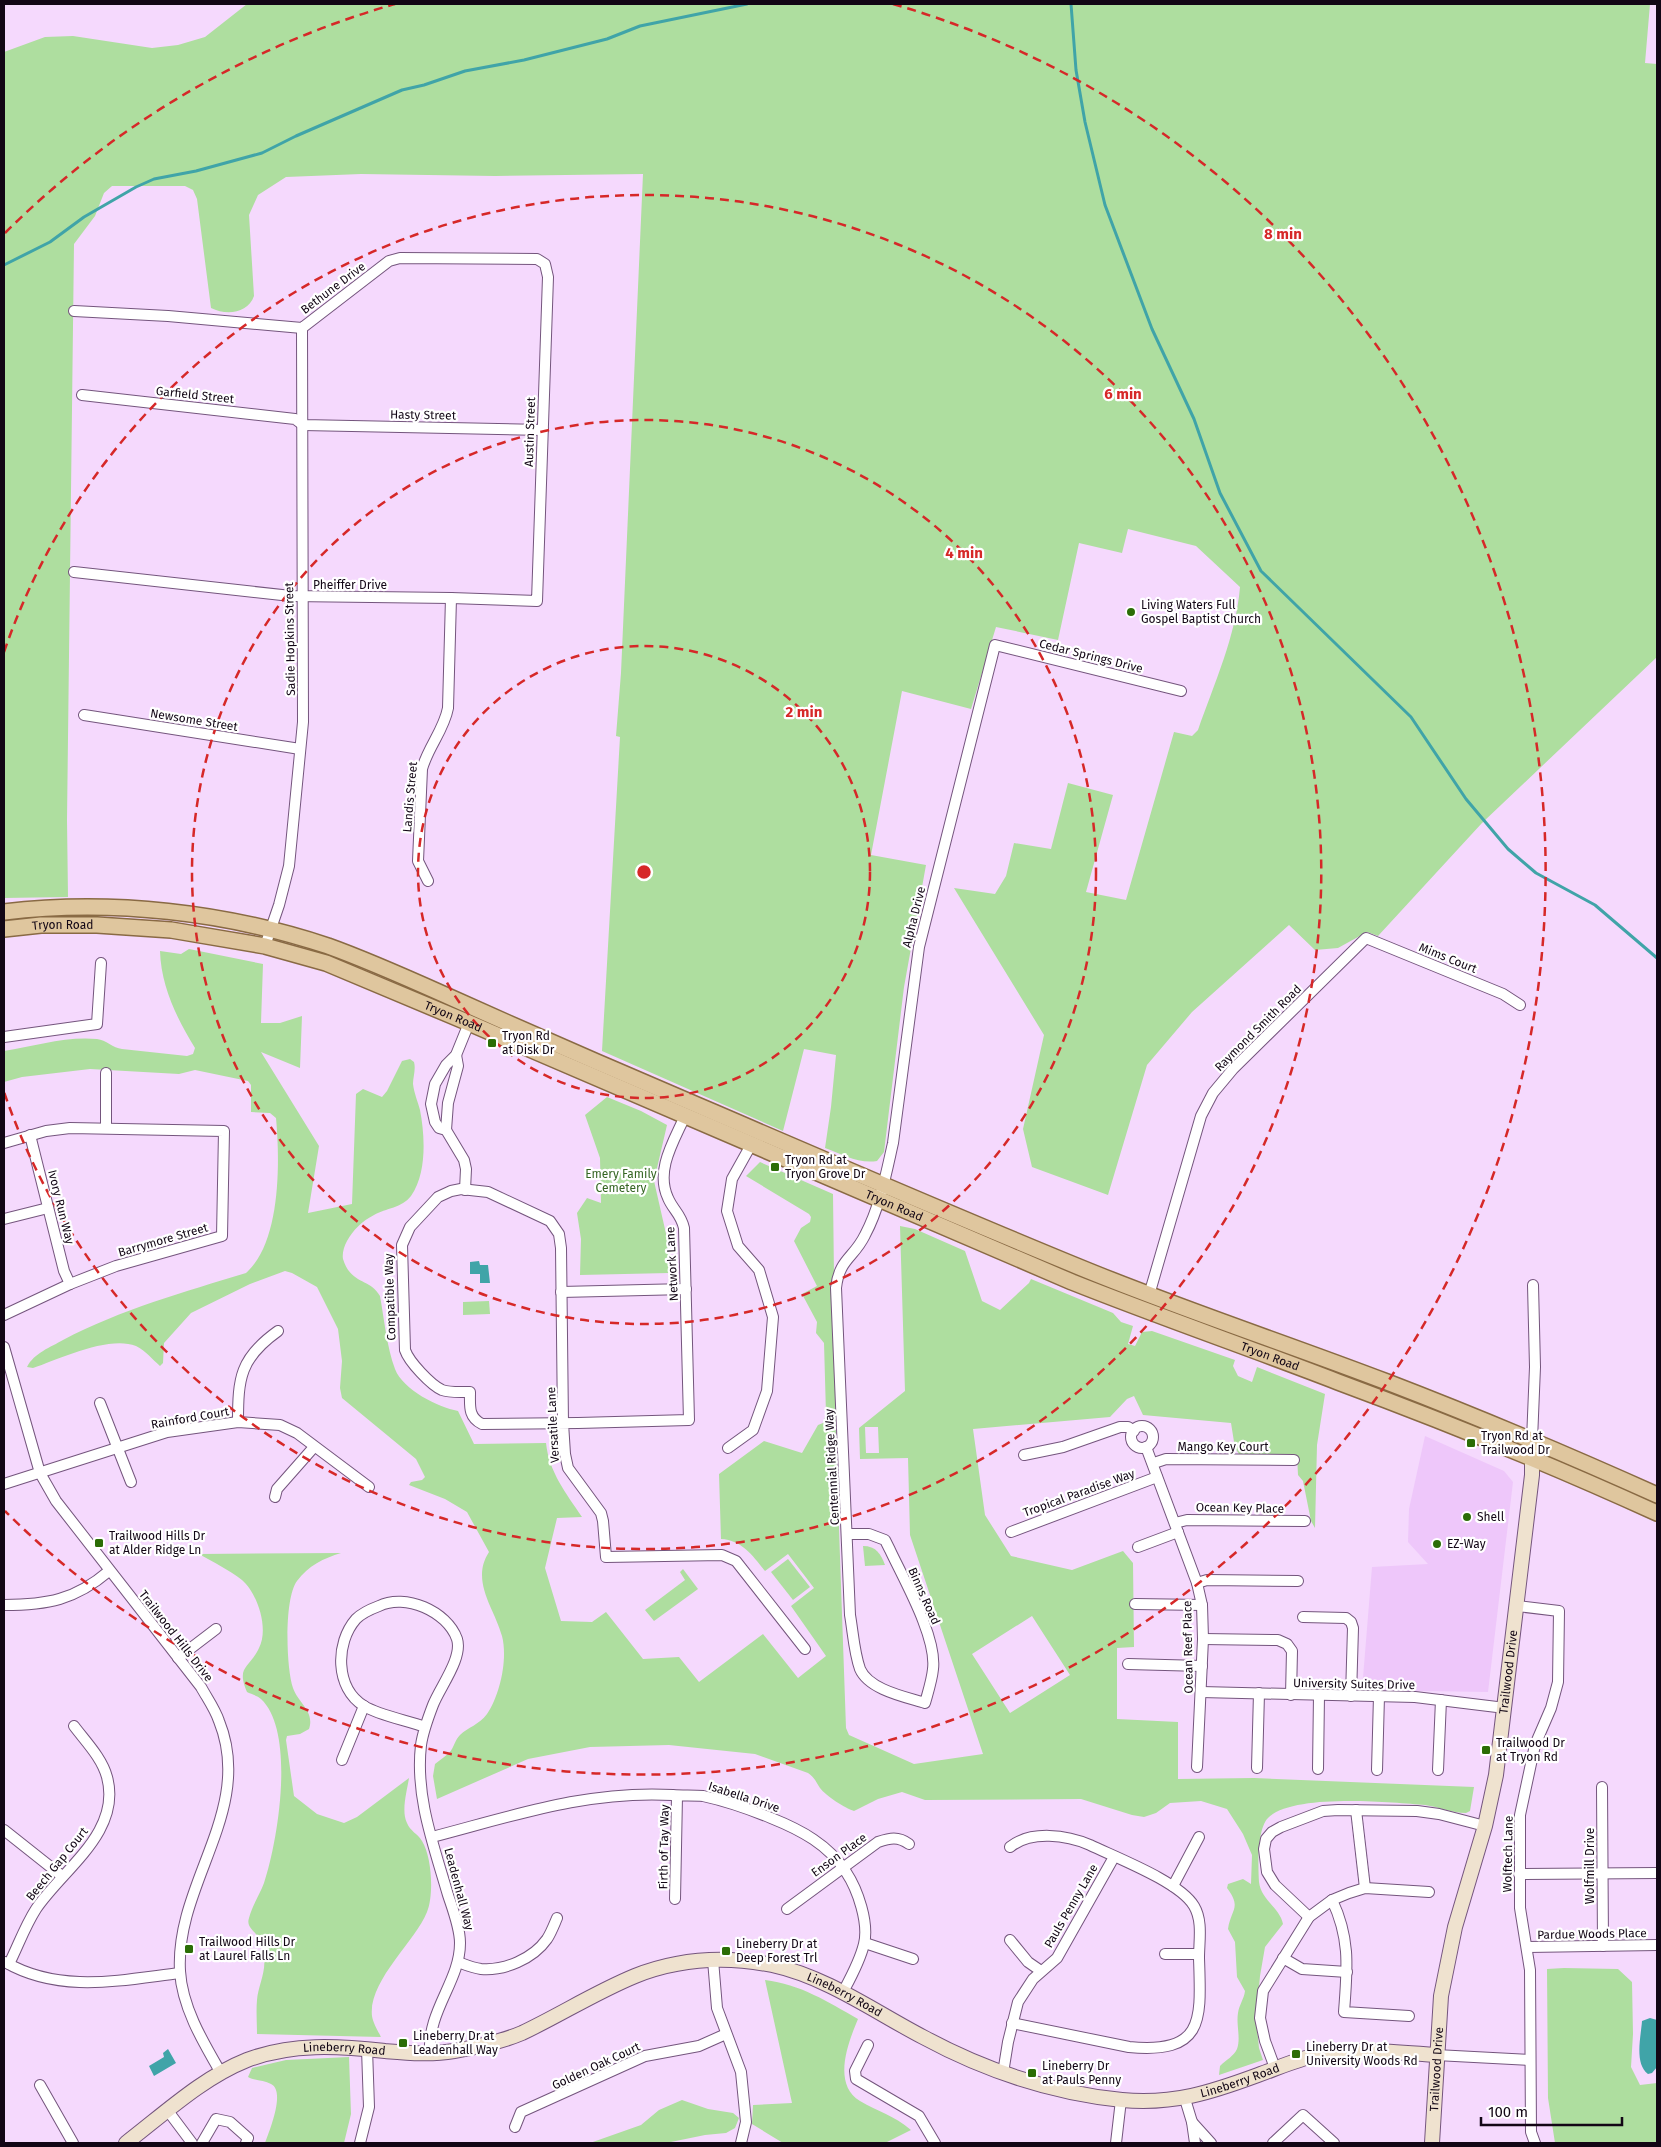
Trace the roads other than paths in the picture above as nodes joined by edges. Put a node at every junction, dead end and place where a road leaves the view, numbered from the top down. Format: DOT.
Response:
graph roads {
  1 [pos="545,264"];
  2 [pos="74,311"];
  3 [pos="302,328"];
  4 [pos="82,395"];
  5 [pos="302,425"];
  6 [pos="543,430"];
  7 [pos="74,572"];
  8 [pos="302,597"];
  9 [pos="451,598"];
  10 [pos="537,601"];
  11 [pos="995,645"];
  12 [pos="1181,692"];
  13 [pos="84,715"];
  14 [pos="300,749"];
  15 [pos="428,881"];
  16 [pos="4,912"];
  17 [pos="4,929"];
  18 [pos="270,930"];
  19 [pos="1366,938"];
  20 [pos="265,946"];
  21 [pos="101,963"];
  22 [pos="1520,1005"];
  23 [pos="469,1023"];
  24 [pos="4,1037"];
  25 [pos="456,1055"];
  26 [pos="106,1074"];
  27 [pos="685,1116"];
  28 [pos="106,1127"];
  29 [pos="446,1130"];
  30 [pos="30,1135"];
  31 [pos="4,1143"];
  32 [pos="751,1145"];
  33 [pos="465,1190"];
  34 [pos="880,1193"];
  35 [pos="48,1208"];
  36 [pos="4,1220"];
  37 [pos="70,1284"];
  38 [pos="1533,1285"];
  39 [pos="686,1289"];
  40 [pos="561,1292"];
  41 [pos="1148,1295"];
  42 [pos="4,1315"];
  43 [pos="278,1331"];
  44 [pos="4,1347"];
  45 [pos="100,1403"];
  46 [pos="689,1420"];
  47 [pos="238,1422"];
  48 [pos="563,1423"];
  49 [pos="1134,1430"];
  50 [pos="1532,1440"];
  51 [pos="314,1446"];
  52 [pos="1146,1447"];
  53 [pos="118,1448"];
  54 [pos="728,1448"];
  55 [pos="1024,1455"];
  56 [pos="1532,1458"];
  57 [pos="1294,1460"];
  58 [pos="1154,1463"];
  59 [pos="40,1473"];
  60 [pos="1157,1477"];
  61 [pos="131,1482"];
  62 [pos="4,1484"];
  63 [pos="369,1487"];
  64 [pos="1657,1495"];
  65 [pos="275,1497"];
  66 [pos="1657,1513"];
  67 [pos="1305,1521"];
  68 [pos="1177,1528"];
  69 [pos="1010,1532"];
  70 [pos="847,1534"];
  71 [pos="1138,1548"];
  72 [pos="109,1571"];
  73 [pos="1298,1581"];
  74 [pos="1198,1583"];
  75 [pos="1135,1604"];
  76 [pos="4,1605"];
  77 [pos="1202,1605"];
  78 [pos="1517,1606"];
  79 [pos="1303,1617"];
  80 [pos="216,1629"];
  81 [pos="1203,1639"];
  82 [pos="804,1649"];
  83 [pos="178,1658"];
  84 [pos="1128,1664"];
  85 [pos="1202,1666"];
  86 [pos="1201,1692"];
  87 [pos="1259,1693"];
  88 [pos="1291,1695"];
  89 [pos="1319,1696"];
  90 [pos="1351,1696"];
  91 [pos="1379,1696"];
  92 [pos="1441,1700"];
  93 [pos="926,1703"];
  94 [pos="364,1706"];
  95 [pos="1505,1708"];
  96 [pos="74,1726"];
  97 [pos="425,1726"];
  98 [pos="342,1760"];
  99 [pos="1197,1767"];
  100 [pos="1257,1768"];
  101 [pos="1318,1769"];
  102 [pos="1377,1770"];
  103 [pos="1438,1770"];
  104 [pos="1602,1787"];
  105 [pos="677,1796"];
  106 [pos="1356,1810"];
  107 [pos="1484,1826"];
  108 [pos="4,1830"];
  109 [pos="432,1837"];
  110 [pos="1199,1837"];
  111 [pos="909,1844"];
  112 [pos="1010,1847"];
  113 [pos="1114,1857"];
  114 [pos="843,1867"];
  115 [pos="1603,1873"];
  116 [pos="1657,1873"];
  117 [pos="1519,1874"];
  118 [pos="62,1876"];
  119 [pos="1173,1886"];
  120 [pos="1365,1888"];
  121 [pos="1429,1892"];
  122 [pos="675,1899"];
  123 [pos="1332,1900"];
  124 [pos="787,1909"];
  125 [pos="1309,1917"];
  126 [pos="557,1918"];
  127 [pos="1010,1940"];
  128 [pos="865,1943"];
  129 [pos="1657,1945"];
  130 [pos="1603,1946"];
  131 [pos="1528,1947"];
  132 [pos="1166,1954"];
  133 [pos="1199,1954"];
  134 [pos="1283,1958"];
  135 [pos="913,1959"];
  136 [pos="713,1960"];
  137 [pos="458,1962"];
  138 [pos="7,1963"];
  139 [pos="1041,1971"];
  140 [pos="1347,1972"];
  141 [pos="180,1973"];
  142 [pos="843,1992"];
  143 [pos="1409,2016"];
  144 [pos="1012,2023"];
  145 [pos="726,2034"];
  146 [pos="868,2045"];
  147 [pos="367,2049"];
  148 [pos="430,2054"];
  149 [pos="1436,2055"];
  150 [pos="1530,2060"];
  151 [pos="1275,2068"];
  152 [pos="220,2073"];
  153 [pos="1003,2073"];
  154 [pos="40,2085"];
  155 [pos="1185,2099"];
  156 [pos="1121,2100"];
  157 [pos="168,2111"];
  158 [pos="1192,2122"];
  159 [pos="515,2127"];
  160 [pos="1117,2141"];
  161 [pos="1196,2142"];
  162 [pos="73,2143"];
  163 [pos="126,2143"];
  164 [pos="192,2143"];
  165 [pos="202,2143"];
  166 [pos="246,2143"];
  167 [pos="360,2143"];
  168 [pos="741,2143"];
  169 [pos="935,2143"];
  170 [pos="1211,2143"];
  171 [pos="1273,2143"];
  172 [pos="1334,2143"];
  173 [pos="1432,2143"];
  174 [pos="1535,2143"];
  1 -- 3 [label="street, Bethune Drive"];
  1 -- 6 [label="street, Austin Street"];
  2 -- 3 [label="street, Bethune Drive"];
  3 -- 5 [label="street, Sadie Hopkins Street"];
  4 -- 5 [label="street, Garfield Street"];
  5 -- 6 [label="street, Hasty Street"];
  5 -- 8 [label="street, Sadie Hopkins Street"];
  6 -- 10 [label="street, Austin Street"];
  7 -- 8 [label="street, Pheiffer Drive"];
  8 -- 9 [label="street, Pheiffer Drive"];
  8 -- 14 [label="street, Sadie Hopkins Street"];
  9 -- 10 [label="street, Pheiffer Drive"];
  9 -- 15 [label="street, Landis Street"];
  11 -- 12 [label="street, Cedar Springs Drive"];
  11 -- 34 [label="street, Alpha Drive"];
  13 -- 14 [label="street, Newsome Street"];
  14 -- 18 [label="street, Sadie Hopkins Street"];
  16 -- 18 [label="main road, Tryon Road"];
  17 -- 20 [label="main road, Tryon Road"];
  18 -- 20 [label="street, Sadie Hopkins Street"];
  18 -- 34 [label="main road, Tryon Road"];
  19 -- 22 [label="street, Mims Court"];
  19 -- 41 [label="street, Raymond Smith Road"];
  20 -- 23 [label="main road, Tryon Road"];
  21 -- 24 [label="street"];
  23 -- 25 [label="street"];
  23 -- 27 [label="main road, Tryon Road"];
  25 -- 29 [label="street"];
  25 -- 29 [label="street"];
  26 -- 28 [label="street"];
  27 -- 32 [label="main road, Tryon Road"];
  27 -- 39 [label="street, Network Lane"];
  28 -- 30 [label="street, Barrymore Street"];
  28 -- 37 [label="street, Barrymore Street"];
  29 -- 33 [label="street"];
  30 -- 31 [label="street, Barrymore Street"];
  30 -- 35 [label="street, Ivory Run Way"];
  32 -- 34 [label="main road, Tryon Road"];
  32 -- 54 [label="street"];
  33 -- 40 [label="street, Versatile Lane"];
  33 -- 48 [label="street, Compatible Way"];
  34 -- 41 [label="main road, Tryon Road"];
  34 -- 56 [label="main road, Tryon Road"];
  34 -- 70 [label="street, Centennial Ridge Way"];
  35 -- 36 [label="street"];
  35 -- 37 [label="street, Ivory Run Way"];
  37 -- 42 [label="street, Barrymore Street"];
  38 -- 50 [label="street, Trailwood Drive"];
  39 -- 40 [label="street"];
  39 -- 46 [label="street, Network Lane"];
  40 -- 48 [label="street, Versatile Lane"];
  41 -- 50 [label="main road, Tryon Road"];
  43 -- 47 [label="street"];
  44 -- 59 [label="street, Trailwood Hills Drive"];
  45 -- 53 [label="street"];
  46 -- 48 [label="street, Compatible Way"];
  47 -- 51 [label="street, Rainford Court"];
  47 -- 53 [label="street, Rainford Court"];
  48 -- 82 [label="street, Versatile Lane"];
  49 -- 52 [label="street"];
  49 -- 52 [label="street"];
  49 -- 55 [label="street"];
  50 -- 56 [label="street, Trailwood Drive"];
  50 -- 64 [label="main road, Tryon Road"];
  51 -- 63 [label="street, Rainford Court"];
  51 -- 65 [label="street"];
  52 -- 58 [label="street, Ocean Reef Place"];
  53 -- 59 [label="street, Rainford Court"];
  53 -- 61 [label="street"];
  56 -- 66 [label="main road, Tryon Road"];
  56 -- 78 [label="street, Trailwood Drive"];
  57 -- 58 [label="street, Mango Key Court"];
  58 -- 60 [label="street, Ocean Reef Place"];
  59 -- 62 [label="street, Rainford Court"];
  59 -- 72 [label="street, Trailwood Hills Drive"];
  60 -- 68 [label="street, Ocean Reef Place"];
  60 -- 69 [label="street, Tropical Paradise Way"];
  67 -- 68 [label="street, Ocean Key Place"];
  68 -- 71 [label="street, Ocean Key Place"];
  68 -- 74 [label="street, Ocean Reef Place"];
  70 -- 93 [label="street, Centennial Ridge Way"];
  70 -- 93 [label="street, Binns Road"];
  72 -- 76 [label="street"];
  72 -- 83 [label="street, Trailwood Hills Drive"];
  73 -- 74 [label="street"];
  74 -- 77 [label="street, Ocean Reef Place"];
  75 -- 77 [label="street"];
  77 -- 81 [label="street, Ocean Reef Place"];
  78 -- 95 [label="street, Trailwood Drive"];
  78 -- 117 [label="street, Wolftech Lane"];
  79 -- 90 [label="street"];
  80 -- 83 [label="street"];
  81 -- 85 [label="street, Ocean Reef Place"];
  81 -- 88 [label="street"];
  83 -- 141 [label="street, Trailwood Hills Drive"];
  84 -- 85 [label="street"];
  85 -- 86 [label="street, Ocean Reef Place"];
  86 -- 87 [label="street, University Suites Drive"];
  86 -- 99 [label="street, Ocean Reef Place"];
  87 -- 88 [label="street, University Suites Drive"];
  87 -- 100 [label="street"];
  88 -- 89 [label="street, University Suites Drive"];
  89 -- 90 [label="street, University Suites Drive"];
  89 -- 101 [label="street"];
  90 -- 91 [label="street, University Suites Drive"];
  91 -- 92 [label="street, University Suites Drive"];
  91 -- 102 [label="street"];
  92 -- 95 [label="street, University Suites Drive"];
  92 -- 103 [label="street"];
  94 -- 97 [label="street"];
  94 -- 97 [label="street, Leadenhall Way"];
  94 -- 98 [label="street"];
  95 -- 107 [label="street, Trailwood Drive"];
  96 -- 118 [label="street, Beech Gap Court"];
  97 -- 109 [label="street, Leadenhall Way"];
  104 -- 115 [label="street, Wolfmill Drive"];
  105 -- 109 [label="street, Isabella Drive"];
  105 -- 114 [label="street, Isabella Drive"];
  105 -- 122 [label="street, Firth of Tay Way"];
  106 -- 107 [label="street"];
  106 -- 120 [label="street"];
  106 -- 125 [label="street"];
  107 -- 149 [label="street, Trailwood Drive"];
  108 -- 118 [label="street"];
  109 -- 137 [label="street, Leadenhall Way"];
  110 -- 119 [label="street"];
  111 -- 114 [label="street, Enson Place"];
  112 -- 113 [label="street"];
  113 -- 119 [label="street"];
  113 -- 139 [label="street, Pauls Penny Lane"];
  114 -- 124 [label="street, Enson Place"];
  114 -- 128 [label="street, Isabella Drive"];
  115 -- 116 [label="street"];
  115 -- 117 [label="street"];
  115 -- 130 [label="street, Wolfmill Drive"];
  117 -- 131 [label="street, Wolftech Lane"];
  118 -- 138 [label="street, Beech Gap Court"];
  119 -- 133 [label="street"];
  120 -- 121 [label="street"];
  120 -- 123 [label="street"];
  123 -- 125 [label="street"];
  123 -- 140 [label="street"];
  125 -- 134 [label="street"];
  126 -- 137 [label="street"];
  127 -- 139 [label="street"];
  128 -- 135 [label="street"];
  128 -- 142 [label="street, Isabella Drive"];
  129 -- 130 [label="street, Pardue Woods Place"];
  130 -- 131 [label="street, Pardue Woods Place"];
  131 -- 150 [label="street, Wolftech Lane"];
  132 -- 133 [label="street"];
  133 -- 144 [label="street"];
  134 -- 140 [label="street"];
  134 -- 151 [label="street"];
  136 -- 142 [label="street, Lineberry Road"];
  136 -- 145 [label="street"];
  136 -- 148 [label="street, Lineberry Road"];
  137 -- 148 [label="street, Leadenhall Way"];
  138 -- 141 [label="street"];
  139 -- 144 [label="street, Pauls Penny Lane"];
  140 -- 143 [label="street"];
  141 -- 152 [label="street, Trailwood Hills Drive"];
  142 -- 153 [label="street, Lineberry Road"];
  144 -- 153 [label="street, Pauls Penny Lane"];
  145 -- 159 [label="street, Golden Oak Court"];
  145 -- 168 [label="street"];
  146 -- 169 [label="street"];
  147 -- 148 [label="street, Lineberry Road"];
  147 -- 152 [label="street, Lineberry Road"];
  147 -- 167 [label="street"];
  149 -- 150 [label="street"];
  149 -- 151 [label="street, Lineberry Road"];
  149 -- 173 [label="street, Trailwood Drive"];
  150 -- 174 [label="street, Wolftech Lane"];
  151 -- 155 [label="street, Lineberry Road"];
  152 -- 157 [label="street, Lineberry Road"];
  153 -- 156 [label="street, Lineberry Road"];
  154 -- 162 [label="street"];
  155 -- 156 [label="street, Lineberry Road"];
  155 -- 158 [label="street"];
  156 -- 160 [label="street"];
  157 -- 163 [label="street, Lineberry Road"];
  157 -- 164 [label="street"];
  158 -- 161 [label="street"];
  158 -- 170 [label="street"];
  165 -- 166 [label="street"];
  171 -- 172 [label="street"];
}
